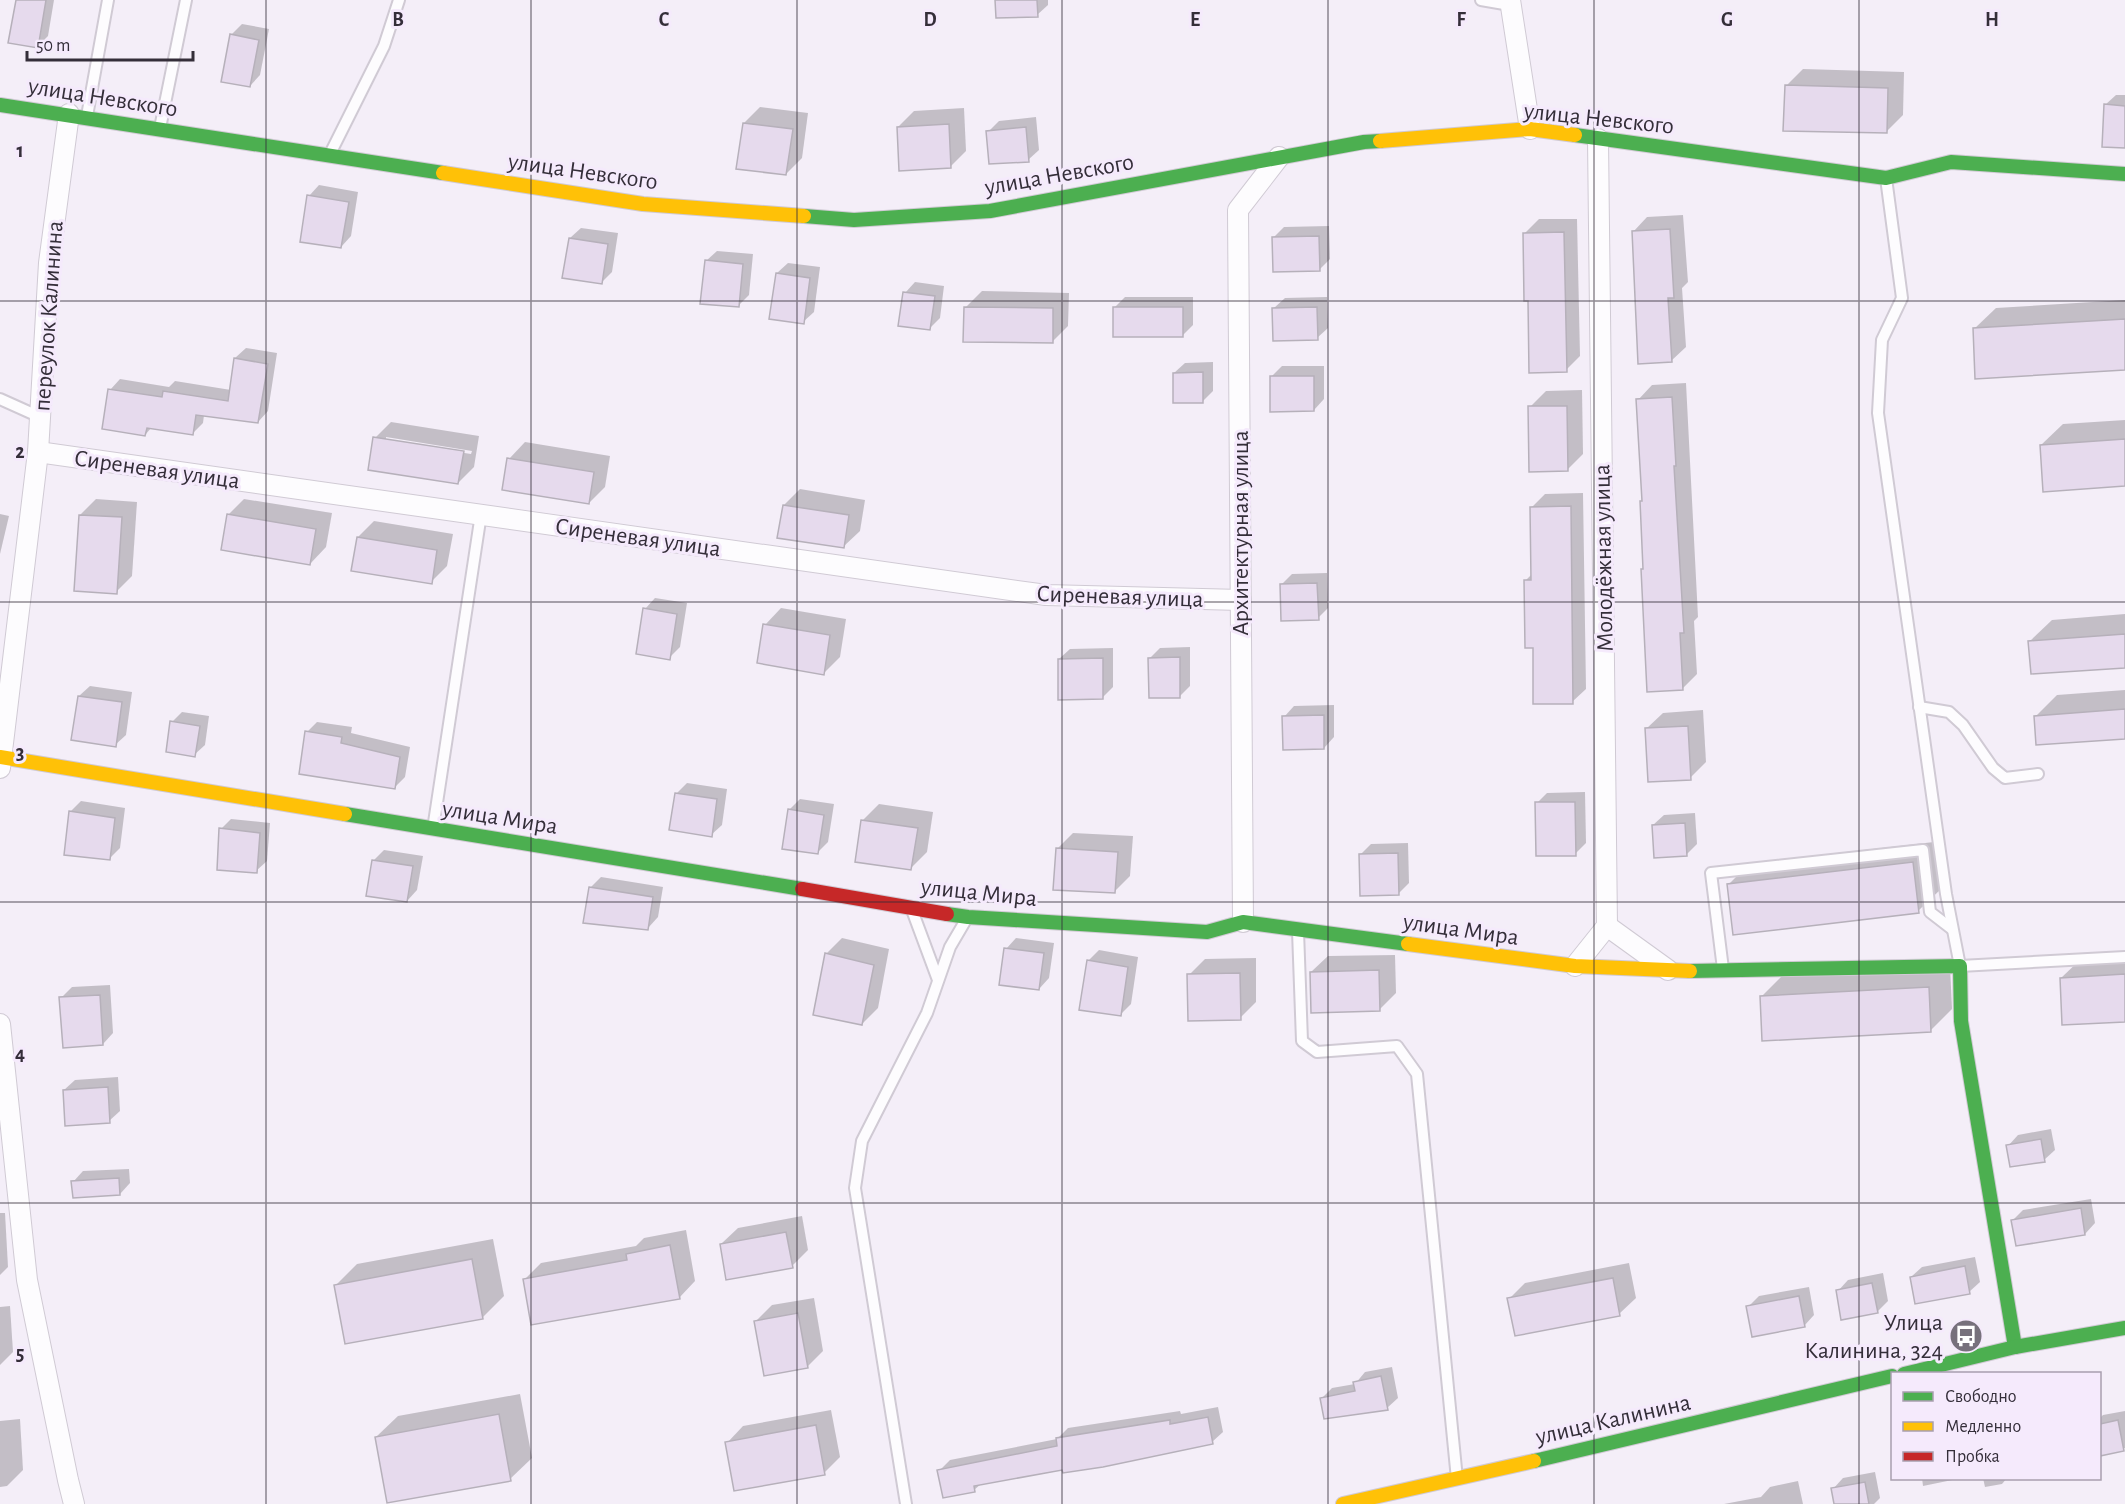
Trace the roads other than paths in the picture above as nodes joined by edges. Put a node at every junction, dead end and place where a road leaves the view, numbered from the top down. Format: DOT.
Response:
graph roads {
  1 [pos="108,0"];
  2 [pos="186,0"];
  3 [pos="399,0"];
  4 [pos="1481,0"];
  5 [pos="1510,2"];
  6 [pos="0,105"];
  7 [pos="77,115"];
  8 [pos="160,128"];
  9 [pos="1530,129"];
  10 [pos="1598,139"];
  11 [pos="330,155"];
  12 [pos="1279,157"];
  13 [pos="2125,174"];
  14 [pos="1886,178"];
  15 [pos="0,399"];
  16 [pos="40,417"];
  17 [pos="38,452"];
  18 [pos="481,514"];
  19 [pos="1241,600"];
  20 [pos="1919,707"];
  21 [pos="0,761"];
  22 [pos="2038,774"];
  23 [pos="433,829"];
  24 [pos="910,907"];
  25 [pos="968,917"];
  26 [pos="1243,922"];
  27 [pos="1607,926"];
  28 [pos="1298,929"];
  29 [pos="1952,929"];
  30 [pos="2125,957"];
  31 [pos="1575,966"];
  32 [pos="1960,966"];
  33 [pos="1723,970"];
  34 [pos="1669,971"];
  35 [pos="938,980"];
  36 [pos="0,1024"];
  37 [pos="2125,1328"];
  38 [pos="2015,1347"];
  39 [pos="1912,1372"];
  40 [pos="1891,1376"];
  41 [pos="1457,1479"];
  42 [pos="74,1504"];
  43 [pos="906,1504"];
  44 [pos="1343,1504"];
  1 -- 7 [label="lane"];
  2 -- 8 [label="lane"];
  3 -- 11 [label="lane"];
  4 -- 5 [label="lane"];
  5 -- 9 [label="street"];
  6 -- 7 [label="street, улица Невского"];
  7 -- 8 [label="street, улица Невского"];
  7 -- 16 [label="street, переулок Калинина"];
  8 -- 11 [label="street, улица Невского"];
  9 -- 10 [label="street, улица Невского"];
  9 -- 12 [label="street, улица Невского"];
  10 -- 14 [label="street, улица Невского"];
  10 -- 27 [label="street, Молодёжная улица"];
  11 -- 12 [label="street, улица Невского"];
  12 -- 19 [label="street, Архитектурная улица"];
  13 -- 14 [label="street, улица Невского"];
  14 -- 20 [label="lane"];
  15 -- 16 [label="lane"];
  16 -- 17 [label="street, переулок Калинина"];
  17 -- 18 [label="street, Сиреневая улица"];
  17 -- 21 [label="street, переулок Калинина"];
  18 -- 19 [label="street, Сиреневая улица"];
  18 -- 23 [label="lane"];
  19 -- 26 [label="street, Архитектурная улица"];
  20 -- 22 [label="lane"];
  20 -- 29 [label="lane"];
  21 -- 23 [label="street, улица Мира"];
  23 -- 24 [label="street, улица Мира"];
  24 -- 25 [label="street, улица Мира"];
  24 -- 35 [label="lane"];
  25 -- 26 [label="street, улица Мира"];
  25 -- 35 [label="lane"];
  26 -- 28 [label="street, улица Мира"];
  27 -- 31 [label="street"];
  27 -- 34 [label="street"];
  28 -- 31 [label="street, улица Мира"];
  28 -- 41 [label="lane"];
  29 -- 32 [label="lane"];
  29 -- 33 [label="lane"];
  30 -- 32 [label="lane"];
  31 -- 34 [label="street, улица Мира"];
  32 -- 33 [label="street, улица Мира"];
  32 -- 38 [label="street"];
  33 -- 34 [label="street, улица Мира"];
  35 -- 43 [label="lane"];
  36 -- 42 [label="street"];
  37 -- 38 [label="street"];
  38 -- 39 [label="street"];
  40 -- 41 [label="street, улица Калинина"];
  41 -- 44 [label="street, улица Калинина"];
}
